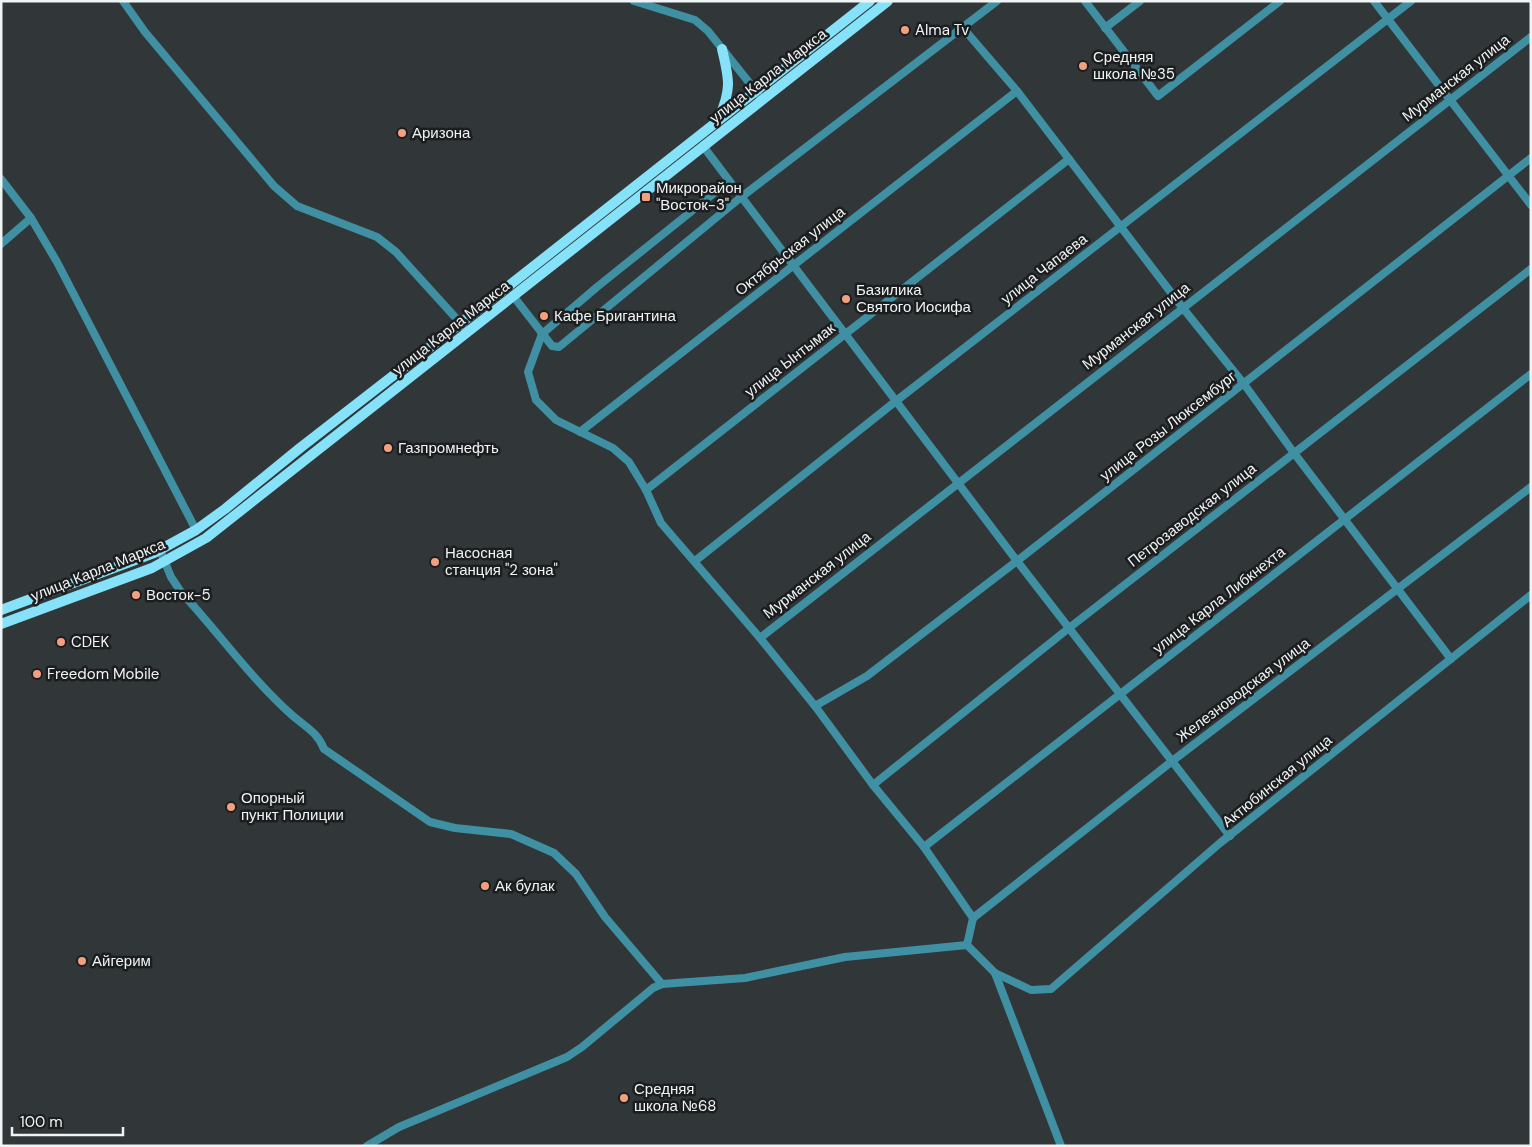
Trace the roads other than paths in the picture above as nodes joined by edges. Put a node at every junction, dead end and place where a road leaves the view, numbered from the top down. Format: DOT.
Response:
graph roads {
  1 [pos="123,1"];
  2 [pos="634,1"];
  3 [pos="870,1"];
  4 [pos="888,1"];
  5 [pos="998,1"];
  6 [pos="1084,1"];
  7 [pos="1140,1"];
  8 [pos="1280,1"];
  9 [pos="1374,1"];
  10 [pos="1411,1"];
  11 [pos="1387,19"];
  12 [pos="964,28"];
  13 [pos="1106,28"];
  14 [pos="1531,37"];
  15 [pos="722,49"];
  16 [pos="755,90"];
  17 [pos="1017,91"];
  18 [pos="763,100"];
  19 [pos="1450,100"];
  20 [pos="718,120"];
  21 [pos="703,146"];
  22 [pos="1531,158"];
  23 [pos="1069,159"];
  24 [pos="1508,176"];
  25 [pos="1,179"];
  26 [pos="728,182"];
  27 [pos="740,198"];
  28 [pos="1531,205"];
  29 [pos="30,218"];
  30 [pos="1121,227"];
  31 [pos="1,244"];
  32 [pos="793,266"];
  33 [pos="1531,269"];
  34 [pos="514,297"];
  35 [pos="1182,307"];
  36 [pos="461,324"];
  37 [pos="469,333"];
  38 [pos="542,334"];
  39 [pos="845,334"];
  40 [pos="1531,374"];
  41 [pos="1244,384"];
  42 [pos="896,401"];
  43 [pos="580,432"];
  44 [pos="1294,453"];
  45 [pos="958,482"];
  46 [pos="1531,487"];
  47 [pos="646,490"];
  48 [pos="1344,519"];
  49 [pos="196,530"];
  50 [pos="160,550"];
  51 [pos="695,561"];
  52 [pos="1017,561"];
  53 [pos="166,562"];
  54 [pos="1398,589"];
  55 [pos="1531,595"];
  56 [pos="1,610"];
  57 [pos="1,624"];
  58 [pos="1069,628"];
  59 [pos="760,638"];
  60 [pos="1452,659"];
  61 [pos="1120,696"];
  62 [pos="815,706"];
  63 [pos="1171,762"];
  64 [pos="872,786"];
  65 [pos="1230,836"];
  66 [pos="924,848"];
  67 [pos="973,918"];
  68 [pos="967,945"];
  69 [pos="996,973"];
  70 [pos="662,984"];
  71 [pos="367,1146"];
  72 [pos="1061,1146"];
  1 -- 36 [label="street"];
  2 -- 15 [label="street"];
  3 -- 16 [label="main road, улица Карла Маркса"];
  4 -- 18 [label="main road, улица Карла Маркса"];
  5 -- 12 [label="street"];
  6 -- 13 [label="street"];
  7 -- 13 [label="street"];
  8 -- 13 [label="street"];
  9 -- 11 [label="street"];
  10 -- 11 [label="street, улица Чапаева"];
  11 -- 19 [label="street"];
  11 -- 30 [label="street, улица Чапаева"];
  12 -- 17 [label="street"];
  12 -- 27 [label="street"];
  14 -- 19 [label="street, Мурманская улица"];
  15 -- 16 [label="street"];
  15 -- 20 [label="main road"];
  16 -- 18 [label="street"];
  16 -- 20 [label="main road, улица Карла Маркса"];
  17 -- 23 [label="street"];
  17 -- 32 [label="street, Октябрьская улица"];
  18 -- 21 [label="main road, улица Карла Маркса"];
  19 -- 24 [label="street"];
  19 -- 35 [label="street, Мурманская улица"];
  20 -- 36 [label="main road, улица Карла Маркса"];
  21 -- 26 [label="street"];
  21 -- 34 [label="main road, улица Карла Маркса"];
  22 -- 24 [label="street, улица Розы Люксембург"];
  23 -- 30 [label="street"];
  23 -- 39 [label="street, улица Ынтымак"];
  24 -- 28 [label="street"];
  24 -- 41 [label="street, улица Розы Люксембург"];
  25 -- 29 [label="street"];
  26 -- 27 [label="street"];
  26 -- 38 [label="street"];
  27 -- 32 [label="street"];
  27 -- 38 [label="street"];
  29 -- 31 [label="street"];
  29 -- 49 [label="street"];
  30 -- 35 [label="street"];
  30 -- 42 [label="street, улица Чапаева"];
  32 -- 39 [label="street"];
  32 -- 43 [label="street, Октябрьская улица"];
  33 -- 44 [label="street, Петрозаводская улица"];
  34 -- 37 [label="main road, улица Карла Маркса"];
  34 -- 38 [label="street"];
  35 -- 41 [label="street"];
  35 -- 45 [label="street, Мурманская улица"];
  36 -- 37 [label="street"];
  36 -- 49 [label="main road, улица Карла Маркса"];
  37 -- 53 [label="main road, улица Карла Маркса"];
  38 -- 43 [label="street"];
  39 -- 42 [label="street"];
  39 -- 47 [label="street, улица Ынтымак"];
  40 -- 48 [label="street, улица Карла Либкнехта"];
  41 -- 44 [label="street"];
  41 -- 52 [label="street, улица Розы Люксембург"];
  42 -- 45 [label="street"];
  42 -- 51 [label="street, улица Чапаева"];
  43 -- 47 [label="street"];
  44 -- 48 [label="street"];
  44 -- 58 [label="street, Петрозаводская улица"];
  45 -- 52 [label="street"];
  45 -- 59 [label="street, Мурманская улица"];
  46 -- 54 [label="street, Железноводская улица"];
  47 -- 51 [label="street"];
  48 -- 54 [label="street"];
  48 -- 61 [label="street, улица Карла Либкнехта"];
  49 -- 50 [label="main road, улица Карла Маркса"];
  50 -- 53 [label="street"];
  50 -- 56 [label="main road, улица Карла Маркса"];
  51 -- 59 [label="street"];
  52 -- 58 [label="street"];
  52 -- 62 [label="street, улица Розы Люксембург"];
  53 -- 57 [label="main road, улица Карла Маркса"];
  53 -- 70 [label="street"];
  54 -- 60 [label="street"];
  54 -- 63 [label="street, Железноводская улица"];
  55 -- 60 [label="street, Актюбинская улица"];
  58 -- 61 [label="street"];
  58 -- 64 [label="street, Петрозаводская улица"];
  59 -- 62 [label="street"];
  60 -- 65 [label="street, Актюбинская улица"];
  61 -- 63 [label="street"];
  61 -- 66 [label="street, улица Карла Либкнехта"];
  62 -- 64 [label="street"];
  63 -- 65 [label="street"];
  63 -- 67 [label="street, Железноводская улица"];
  64 -- 66 [label="street"];
  65 -- 69 [label="street, Актюбинская улица"];
  66 -- 67 [label="street"];
  67 -- 68 [label="street"];
  68 -- 69 [label="street"];
  68 -- 70 [label="street"];
  69 -- 72 [label="street"];
  70 -- 71 [label="street"];
}
